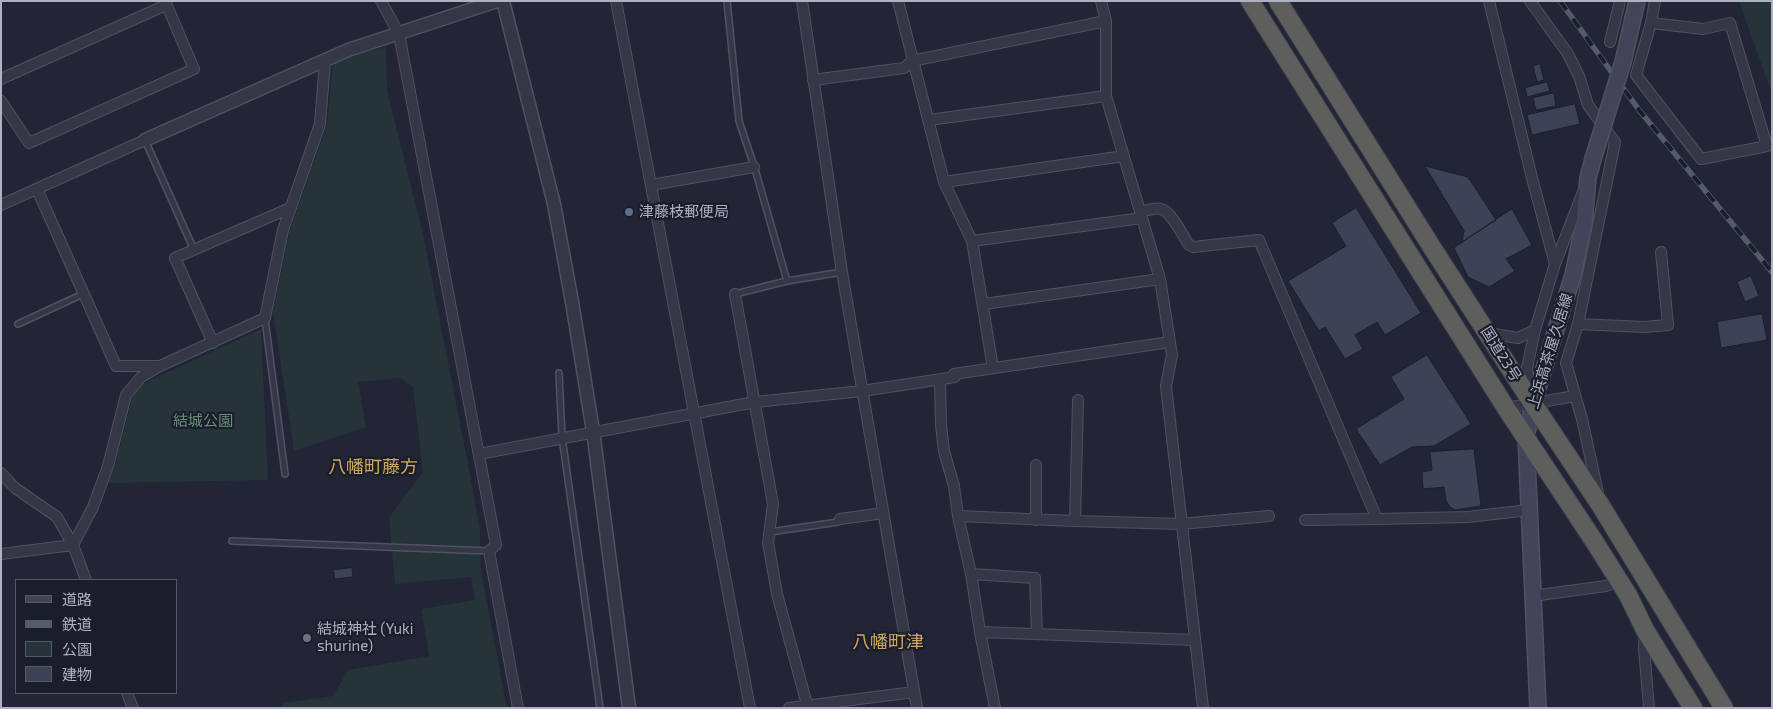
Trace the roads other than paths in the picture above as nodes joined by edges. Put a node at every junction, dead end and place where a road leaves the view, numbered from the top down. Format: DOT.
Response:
graph roads {
  1 [pos="381,1"];
  2 [pos="497,1"];
  3 [pos="503,1"];
  4 [pos="616,1"];
  5 [pos="727,1"];
  6 [pos="802,1"];
  7 [pos="899,1"];
  8 [pos="1101,1"];
  9 [pos="1250,1"];
  10 [pos="1278,1"];
  11 [pos="1490,1"];
  12 [pos="1530,1"];
  13 [pos="1620,1"];
  14 [pos="1637,1"];
  15 [pos="1655,1"];
  16 [pos="169,2"];
  17 [pos="1106,21"];
  18 [pos="1651,23"];
  19 [pos="398,34"];
  20 [pos="1610,42"];
  21 [pos="325,61"];
  22 [pos="912,61"];
  23 [pos="1,79"];
  24 [pos="813,80"];
  25 [pos="1106,96"];
  26 [pos="1,101"];
  27 [pos="929,120"];
  28 [pos="145,140"];
  29 [pos="1124,156"];
  30 [pos="754,167"];
  31 [pos="1588,178"];
  32 [pos="944,182"];
  33 [pos="651,185"];
  34 [pos="37,189"];
  35 [pos="1,204"];
  36 [pos="290,208"];
  37 [pos="1141,215"];
  38 [pos="972,241"];
  39 [pos="194,250"];
  40 [pos="1661,252"];
  41 [pos="1555,264"];
  42 [pos="842,272"];
  43 [pos="1160,278"];
  44 [pos="787,282"];
  45 [pos="84,294"];
  46 [pos="735,294"];
  47 [pos="984,304"];
  48 [pos="266,318"];
  49 [pos="18,324"];
  50 [pos="1578,324"];
  51 [pos="1535,330"];
  52 [pos="1488,333"];
  53 [pos="1170,342"];
  54 [pos="213,343"];
  55 [pos="160,366"];
  56 [pos="993,368"];
  57 [pos="559,373"];
  58 [pos="940,380"];
  59 [pos="862,391"];
  60 [pos="1575,396"];
  61 [pos="1078,400"];
  62 [pos="755,402"];
  63 [pos="1533,404"];
  64 [pos="1506,408"];
  65 [pos="694,413"];
  66 [pos="593,431"];
  67 [pos="562,437"];
  68 [pos="1526,437"];
  69 [pos="479,454"];
  70 [pos="1036,465"];
  71 [pos="1,473"];
  72 [pos="285,474"];
  73 [pos="1601,506"];
  74 [pos="1529,510"];
  75 [pos="883,513"];
  76 [pos="958,516"];
  77 [pos="1269,516"];
  78 [pos="840,519"];
  79 [pos="1377,519"];
  80 [pos="1036,520"];
  81 [pos="1305,520"];
  82 [pos="1075,521"];
  83 [pos="1181,524"];
  84 [pos="769,532"];
  85 [pos="232,541"];
  86 [pos="73,545"];
  87 [pos="489,551"];
  88 [pos="1,554"];
  89 [pos="971,574"];
  90 [pos="86,579"];
  91 [pos="1619,581"];
  92 [pos="1532,596"];
  93 [pos="1645,630"];
  94 [pos="980,632"];
  95 [pos="1037,634"];
  96 [pos="1195,640"];
  97 [pos="914,692"];
  98 [pos="128,694"];
  99 [pos="808,707"];
  100 [pos="133,708"];
  101 [pos="518,708"];
  102 [pos="600,708"];
  103 [pos="629,708"];
  104 [pos="750,708"];
  105 [pos="789,708"];
  106 [pos="917,708"];
  107 [pos="995,708"];
  108 [pos="1203,708"];
  109 [pos="1538,708"];
  110 [pos="1649,708"];
  111 [pos="1693,708"];
  112 [pos="1724,708"];
  1 -- 19 [label="street"];
  2 -- 19 [label="street"];
  3 -- 66 [label="street"];
  4 -- 33 [label="street"];
  5 -- 30 [label="lane"];
  6 -- 24 [label="street"];
  7 -- 22 [label="street"];
  8 -- 17 [label="street"];
  9 -- 64 [label="highway, 国道23号"];
  10 -- 52 [label="highway, 国道23号"];
  11 -- 41 [label="street"];
  12 -- 50 [label="street"];
  13 -- 20 [label="street"];
  14 -- 31 [label="main road, 上浜高茶屋久居線, bridge"];
  15 -- 18 [label="street"];
  16 -- 23 [label="street"];
  16 -- 26 [label="street"];
  17 -- 22 [label="street"];
  17 -- 25 [label="street"];
  18 -- 18 [label="street"];
  19 -- 21 [label="street"];
  19 -- 69 [label="street"];
  21 -- 28 [label="street"];
  21 -- 36 [label="street"];
  22 -- 24 [label="street"];
  22 -- 27 [label="street"];
  24 -- 42 [label="street"];
  25 -- 27 [label="street"];
  25 -- 29 [label="street"];
  27 -- 32 [label="street"];
  28 -- 34 [label="street"];
  28 -- 39 [label="lane"];
  29 -- 32 [label="street"];
  29 -- 37 [label="street"];
  30 -- 33 [label="street"];
  30 -- 44 [label="lane"];
  31 -- 41 [label="street"];
  31 -- 63 [label="main road, 上浜高茶屋久居線"];
  32 -- 38 [label="street"];
  33 -- 65 [label="street"];
  34 -- 35 [label="street"];
  34 -- 45 [label="street"];
  36 -- 39 [label="street"];
  36 -- 48 [label="street"];
  37 -- 38 [label="street"];
  37 -- 43 [label="street"];
  37 -- 79 [label="street"];
  38 -- 47 [label="street"];
  39 -- 54 [label="street"];
  40 -- 50 [label="street"];
  41 -- 51 [label="street"];
  42 -- 44 [label="lane"];
  42 -- 59 [label="street"];
  43 -- 47 [label="street"];
  43 -- 53 [label="street"];
  44 -- 46 [label="lane"];
  45 -- 49 [label="lane"];
  45 -- 55 [label="street"];
  46 -- 62 [label="street"];
  47 -- 56 [label="street"];
  48 -- 54 [label="street"];
  48 -- 72 [label="lane"];
  50 -- 60 [label="street"];
  51 -- 52 [label="street"];
  51 -- 63 [label="street"];
  52 -- 63 [label="highway, 国道23号"];
  53 -- 56 [label="street"];
  53 -- 83 [label="street"];
  54 -- 55 [label="street"];
  55 -- 86 [label="street"];
  56 -- 58 [label="street"];
  57 -- 67 [label="lane"];
  58 -- 59 [label="street"];
  58 -- 76 [label="street"];
  59 -- 62 [label="street"];
  59 -- 75 [label="street"];
  60 -- 63 [label="street"];
  60 -- 73 [label="street"];
  61 -- 82 [label="street"];
  62 -- 65 [label="street"];
  62 -- 84 [label="street"];
  63 -- 64 [label="street"];
  63 -- 68 [label="main road, 上浜高茶屋久居線"];
  63 -- 73 [label="highway, 国道23号"];
  64 -- 68 [label="highway, 国道23号"];
  65 -- 66 [label="street"];
  65 -- 104 [label="street"];
  66 -- 67 [label="street"];
  66 -- 103 [label="street"];
  67 -- 69 [label="street"];
  67 -- 102 [label="lane"];
  68 -- 74 [label="main road, 上浜高茶屋久居線"];
  68 -- 91 [label="highway, 国道23号"];
  69 -- 87 [label="street"];
  70 -- 80 [label="street"];
  71 -- 86 [label="street"];
  73 -- 112 [label="highway, 国道23号"];
  74 -- 79 [label="street"];
  74 -- 92 [label="main road, 上浜高茶屋久居線"];
  75 -- 78 [label="street"];
  75 -- 97 [label="street"];
  76 -- 80 [label="street"];
  76 -- 89 [label="street"];
  77 -- 83 [label="street"];
  78 -- 84 [label="lane"];
  79 -- 81 [label="street"];
  80 -- 82 [label="street"];
  82 -- 83 [label="street"];
  83 -- 96 [label="street"];
  84 -- 99 [label="street"];
  85 -- 87 [label="lane"];
  86 -- 88 [label="street"];
  86 -- 90 [label="street"];
  87 -- 101 [label="street"];
  89 -- 94 [label="street"];
  89 -- 95 [label="street"];
  91 -- 92 [label="street"];
  91 -- 93 [label="highway, 国道23号"];
  92 -- 109 [label="main road, 上浜高茶屋久居線"];
  93 -- 110 [label="street"];
  93 -- 111 [label="highway, 国道23号"];
  94 -- 95 [label="street"];
  94 -- 107 [label="street"];
  95 -- 96 [label="street"];
  96 -- 108 [label="street"];
  97 -- 99 [label="street"];
  97 -- 106 [label="street"];
  98 -- 100 [label="street"];
  99 -- 105 [label="street"];
}
